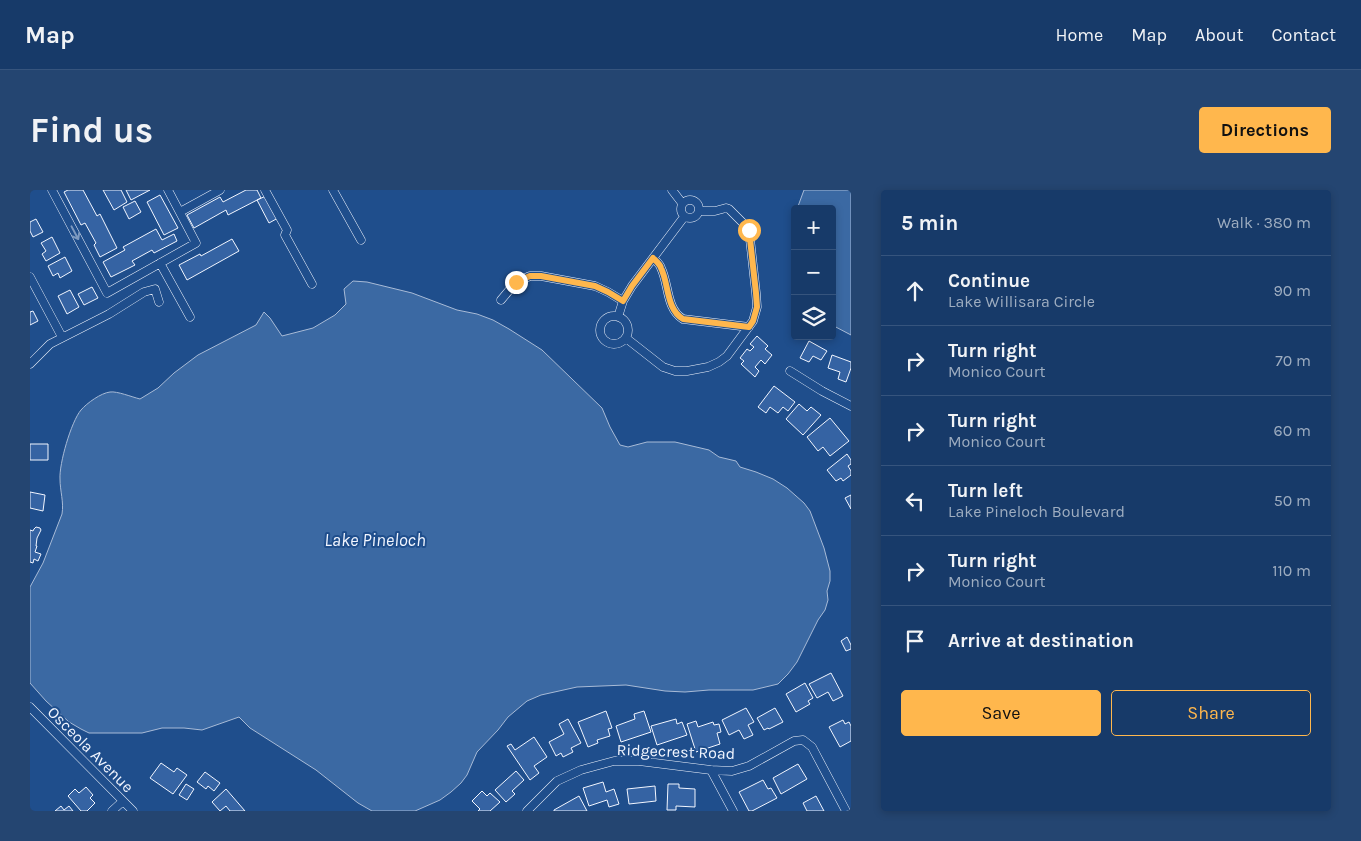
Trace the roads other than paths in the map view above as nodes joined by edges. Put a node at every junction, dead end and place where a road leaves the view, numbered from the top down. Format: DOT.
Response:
graph roads {
  1 [pos="52,190"];
  2 [pos="168,190"];
  3 [pos="220,190"];
  4 [pos="266,190"];
  5 [pos="334,190"];
  6 [pos="672,190"];
  7 [pos="682,203"];
  8 [pos="699,211"];
  9 [pos="180,212"];
  10 [pos="684,217"];
  11 [pos="361,240"];
  12 [pos="653,258"];
  13 [pos="160,263"];
  14 [pos="30,277"];
  15 [pos="312,284"];
  16 [pos="501,300"];
  17 [pos="623,301"];
  18 [pos="159,302"];
  19 [pos="618,316"];
  20 [pos="190,317"];
  21 [pos="749,327"];
  22 [pos="62,337"];
  23 [pos="626,338"];
  24 [pos="30,364"];
  25 [pos="790,371"];
  26 [pos="851,406"];
  27 [pos="30,707"];
  28 [pos="711,770"];
  29 [pos="123,801"];
  30 [pos="112,811"];
  31 [pos="133,811"];
  32 [pos="527,811"];
  33 [pos="733,811"];
  34 [pos="846,811"];
  1 -- 13 [label="street, one-way"];
  2 -- 9 [label="street"];
  3 -- 9 [label="street"];
  4 -- 15 [label="street"];
  5 -- 11 [label="street"];
  6 -- 7 [label="street"];
  7 -- 8 [label="street"];
  7 -- 10 [label="street"];
  8 -- 10 [label="street"];
  8 -- 21 [label="street"];
  9 -- 13 [label="street"];
  10 -- 12 [label="street"];
  12 -- 17 [label="street"];
  12 -- 21 [label="street"];
  13 -- 20 [label="street"];
  14 -- 22 [label="street"];
  16 -- 17 [label="street"];
  17 -- 19 [label="street"];
  18 -- 22 [label="street"];
  19 -- 23 [label="street"];
  19 -- 23 [label="street"];
  21 -- 23 [label="street"];
  22 -- 24 [label="street"];
  25 -- 26 [label="street"];
  27 -- 29 [label="street, Osceola Avenue"];
  28 -- 32 [label="street, Ridgecrest Road"];
  28 -- 33 [label="street"];
  28 -- 34 [label="street, Ridgecrest Road"];
  29 -- 30 [label="street"];
  29 -- 31 [label="street, Osceola Avenue"];
}
